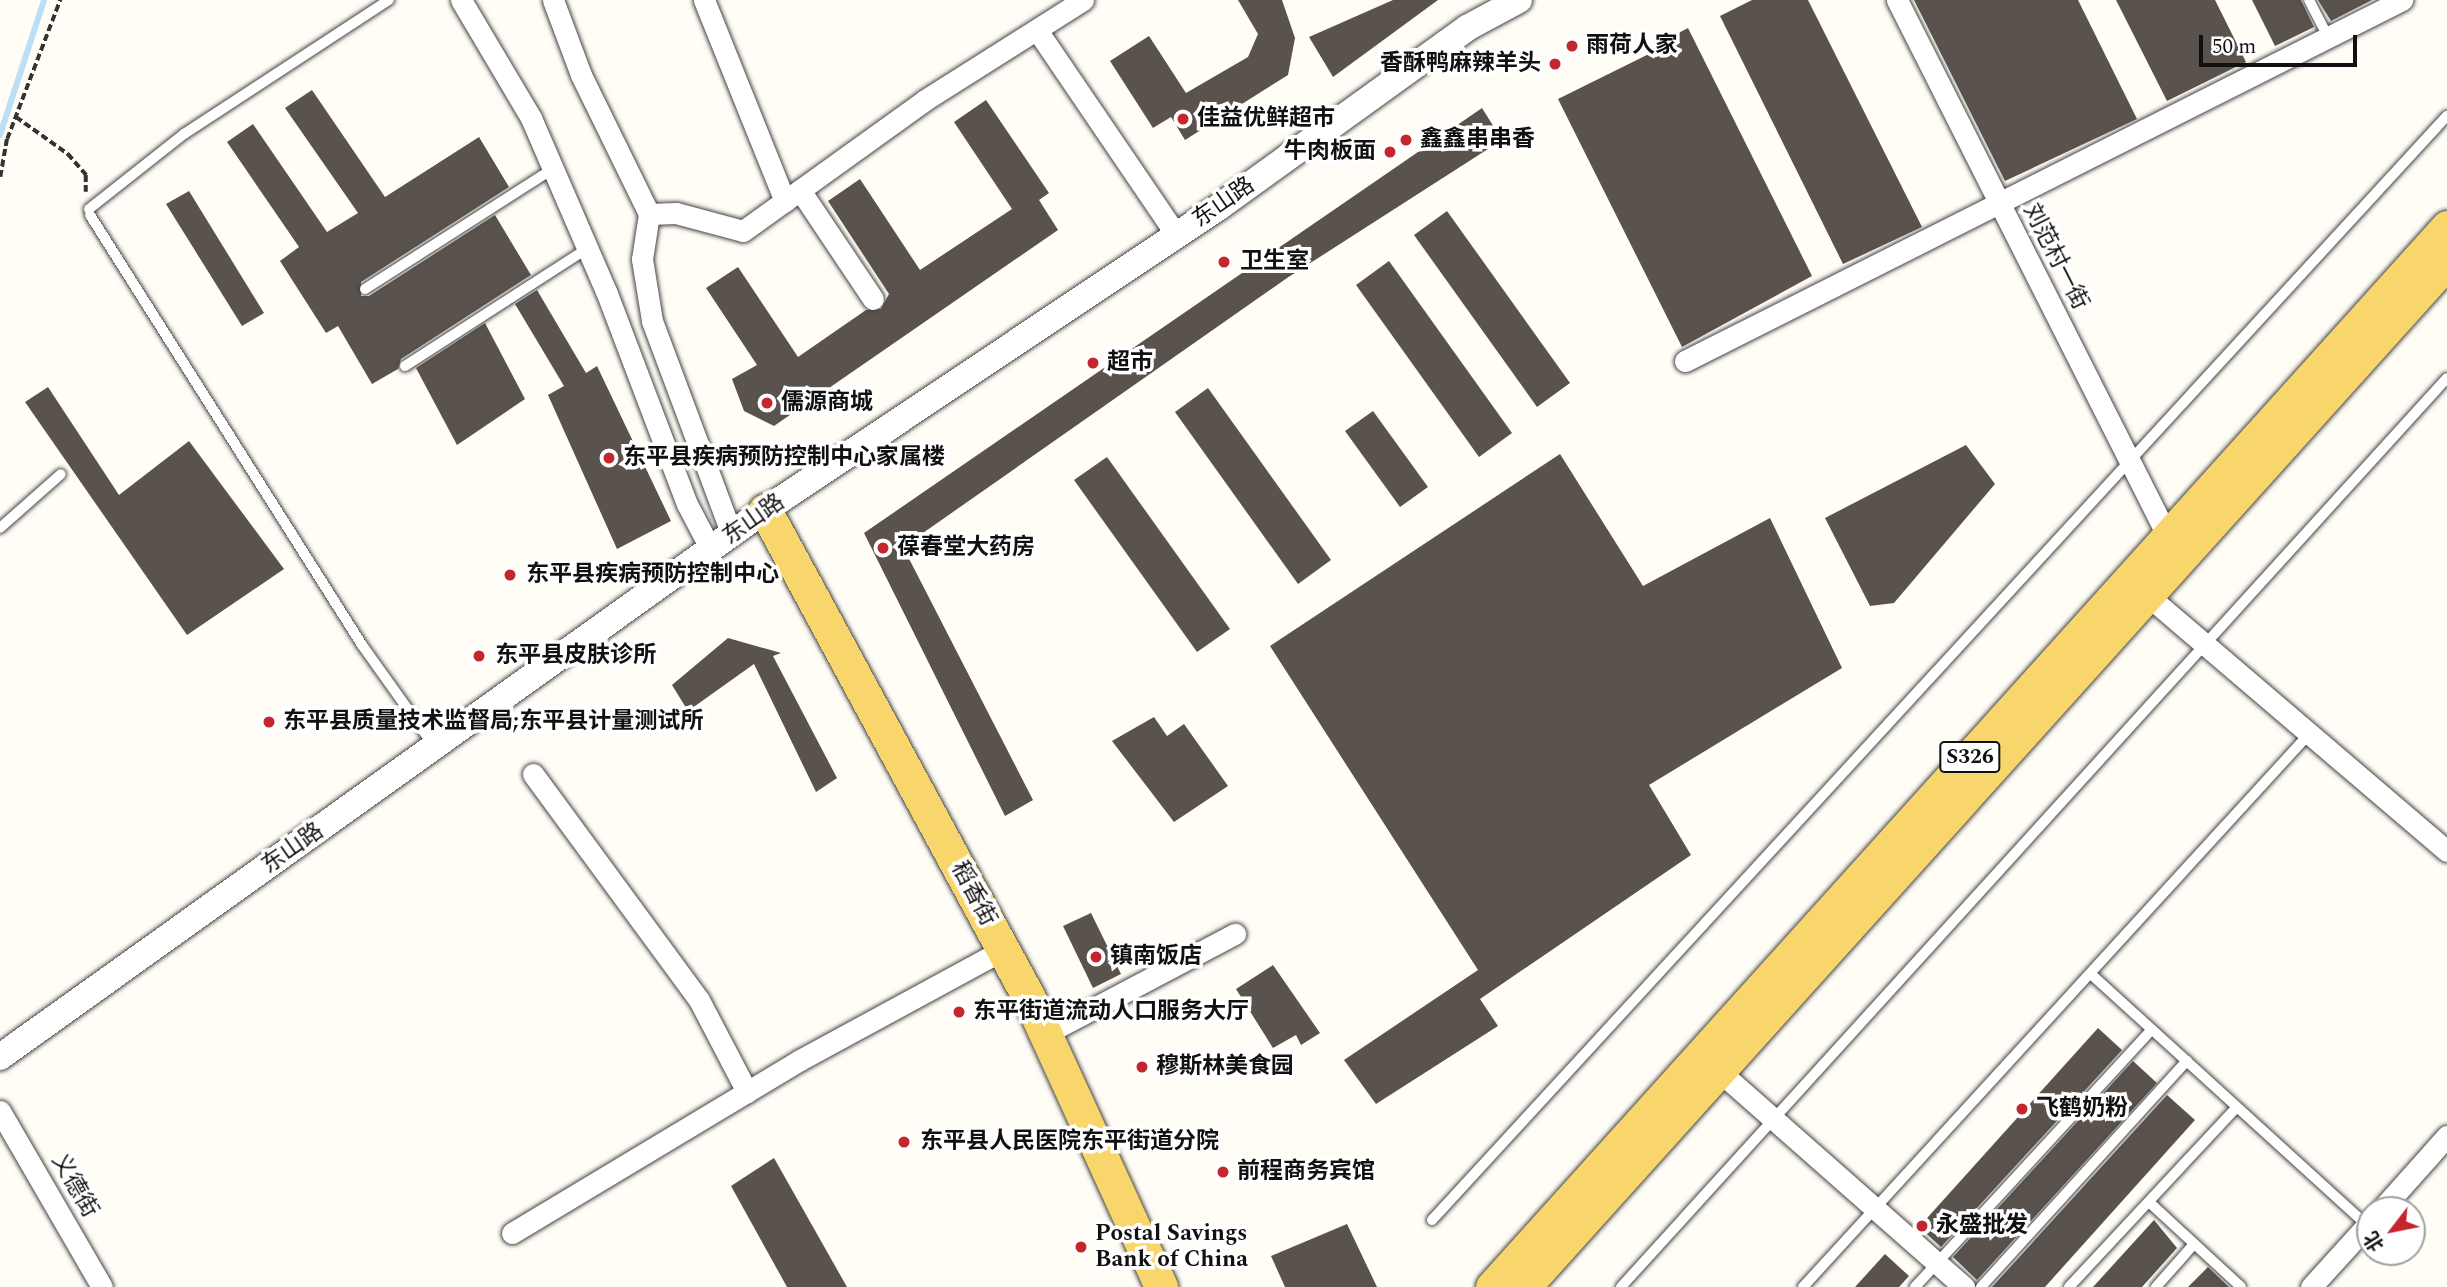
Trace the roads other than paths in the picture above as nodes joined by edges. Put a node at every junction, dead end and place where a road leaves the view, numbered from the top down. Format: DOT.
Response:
graph roads {
  1 [pos="389,0"];
  2 [pos="461,0"];
  3 [pos="553,0"];
  4 [pos="704,0"];
  5 [pos="1083,0"];
  6 [pos="1519,0"];
  7 [pos="1897,0"];
  8 [pos="2309,0"];
  9 [pos="2402,0"];
  10 [pos="2380,5"];
  11 [pos="1037,30"];
  12 [pos="2328,37"];
  13 [pos="2447,116"];
  14 [pos="554,169"];
  15 [pos="792,196"];
  16 [pos="1998,202"];
  17 [pos="649,214"];
  18 [pos="2447,227"];
  19 [pos="1177,236"];
  20 [pos="588,248"];
  21 [pos="2447,262"];
  22 [pos="365,289"];
  23 [pos="873,299"];
  24 [pos="1685,361"];
  25 [pos="405,366"];
  26 [pos="2447,378"];
  27 [pos="2130,463"];
  28 [pos="61,474"];
  29 [pos="765,510"];
  30 [pos="0,528"];
  31 [pos="2168,537"];
  32 [pos="722,542"];
  33 [pos="2147,595"];
  34 [pos="2204,644"];
  35 [pos="2309,734"];
  36 [pos="436,748"];
  37 [pos="533,774"];
  38 [pos="2447,851"];
  39 [pos="1235,934"];
  40 [pos="1003,950"];
  41 [pos="2092,975"];
  42 [pos="2152,1028"];
  43 [pos="1045,1034"];
  44 [pos="0,1056"];
  45 [pos="2187,1061"];
  46 [pos="1719,1071"];
  47 [pos="747,1092"];
  48 [pos="2236,1108"];
  49 [pos="0,1111"];
  50 [pos="1771,1117"];
  51 [pos="2447,1136"];
  52 [pos="2393,1196"];
  53 [pos="2149,1202"];
  54 [pos="2356,1206"];
  55 [pos="1874,1208"];
  56 [pos="1432,1220"];
  57 [pos="512,1233"];
  58 [pos="2356,1237"];
  59 [pos="2194,1244"];
  60 [pos="1937,1263"];
  61 [pos="102,1287"];
  62 [pos="1161,1287"];
  63 [pos="1492,1287"];
  64 [pos="1524,1287"];
  65 [pos="1621,1287"];
  66 [pos="1803,1287"];
  67 [pos="1915,1287"];
  68 [pos="1964,1287"];
  69 [pos="1981,1287"];
  70 [pos="2069,1287"];
  71 [pos="2156,1287"];
  72 [pos="2241,1287"];
  73 [pos="2311,1287"];
  1 -- 36 [label="lane"];
  2 -- 14 [label="street"];
  3 -- 17 [label="street"];
  4 -- 15 [label="street"];
  5 -- 11 [label="street"];
  6 -- 19 [label="street, 东山路"];
  7 -- 16 [label="street, 刘范村一街"];
  8 -- 12 [label="lane"];
  9 -- 10 [label="street"];
  10 -- 12 [label="street"];
  11 -- 15 [label="street"];
  11 -- 19 [label="street"];
  12 -- 16 [label="street"];
  13 -- 27 [label="lane"];
  14 -- 20 [label="street"];
  14 -- 22 [label="lane"];
  15 -- 17 [label="street"];
  15 -- 23 [label="street"];
  16 -- 24 [label="street"];
  16 -- 27 [label="street, 刘范村一街"];
  17 -- 32 [label="street"];
  18 -- 31 [label="main road, S326"];
  19 -- 29 [label="street, 东山路"];
  20 -- 25 [label="lane"];
  20 -- 32 [label="street"];
  21 -- 33 [label="main road, S326"];
  26 -- 34 [label="lane"];
  27 -- 31 [label="street, 刘范村一街"];
  27 -- 56 [label="lane"];
  28 -- 30 [label="lane"];
  29 -- 32 [label="street, 东山路"];
  29 -- 40 [label="main road, 稻香街"];
  31 -- 63 [label="main road, S326"];
  32 -- 36 [label="street, 东山路"];
  33 -- 34 [label="street"];
  33 -- 46 [label="main road, S326"];
  34 -- 35 [label="street"];
  34 -- 50 [label="lane"];
  35 -- 38 [label="street"];
  35 -- 41 [label="lane"];
  36 -- 44 [label="street, 东山路"];
  37 -- 47 [label="street"];
  39 -- 43 [label="street"];
  40 -- 43 [label="main road, 稻香街"];
  40 -- 47 [label="street"];
  41 -- 42 [label="lane"];
  41 -- 55 [label="lane"];
  42 -- 45 [label="lane"];
  42 -- 60 [label="lane"];
  43 -- 62 [label="main road, 稻香街"];
  45 -- 48 [label="lane"];
  45 -- 69 [label="lane"];
  46 -- 50 [label="street"];
  46 -- 64 [label="main road, S326"];
  47 -- 57 [label="street"];
  48 -- 53 [label="lane"];
  48 -- 54 [label="lane"];
  49 -- 61 [label="street, 义德街"];
  50 -- 55 [label="street"];
  50 -- 65 [label="lane"];
  51 -- 52 [label="street"];
  53 -- 59 [label="lane"];
  53 -- 70 [label="lane"];
  55 -- 60 [label="street"];
  55 -- 66 [label="lane"];
  58 -- 73 [label="street"];
  59 -- 71 [label="lane"];
  59 -- 72 [label="lane"];
  60 -- 67 [label="lane"];
  60 -- 68 [label="street"];
}
